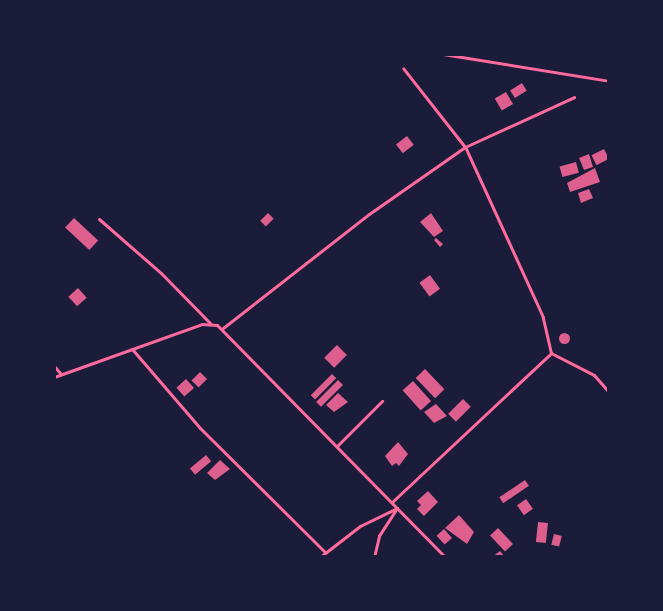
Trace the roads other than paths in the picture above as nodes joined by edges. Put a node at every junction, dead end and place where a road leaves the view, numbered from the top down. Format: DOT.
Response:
graph roads {
  1 [pos="443,54"];
  2 [pos="403,68"];
  3 [pos="609,81"];
  4 [pos="574,97"];
  5 [pos="465,147"];
  6 [pos="99,219"];
  7 [pos="211,324"];
  8 [pos="223,328"];
  9 [pos="132,349"];
  10 [pos="551,353"];
  11 [pos="54,366"];
  12 [pos="62,374"];
  13 [pos="54,377"];
  14 [pos="609,392"];
  15 [pos="382,400"];
  16 [pos="338,446"];
  17 [pos="392,502"];
  18 [pos="397,508"];
  19 [pos="325,552"];
  20 [pos="320,557"];
  21 [pos="374,557"];
  22 [pos="445,557"];
  1 -- 3 [label="street"];
  2 -- 5 [label="street"];
  4 -- 5 [label="street"];
  5 -- 8 [label="street"];
  5 -- 10 [label="street"];
  6 -- 7 [label="street"];
  7 -- 8 [label="street"];
  7 -- 9 [label="street"];
  8 -- 16 [label="street"];
  9 -- 12 [label="street"];
  9 -- 19 [label="street"];
  10 -- 14 [label="street"];
  10 -- 17 [label="street"];
  11 -- 12 [label="street"];
  12 -- 13 [label="street"];
  15 -- 16 [label="street"];
  16 -- 17 [label="street"];
  17 -- 18 [label="street"];
  18 -- 19 [label="street"];
  18 -- 21 [label="street"];
  18 -- 22 [label="street"];
  19 -- 20 [label="street"];
}
